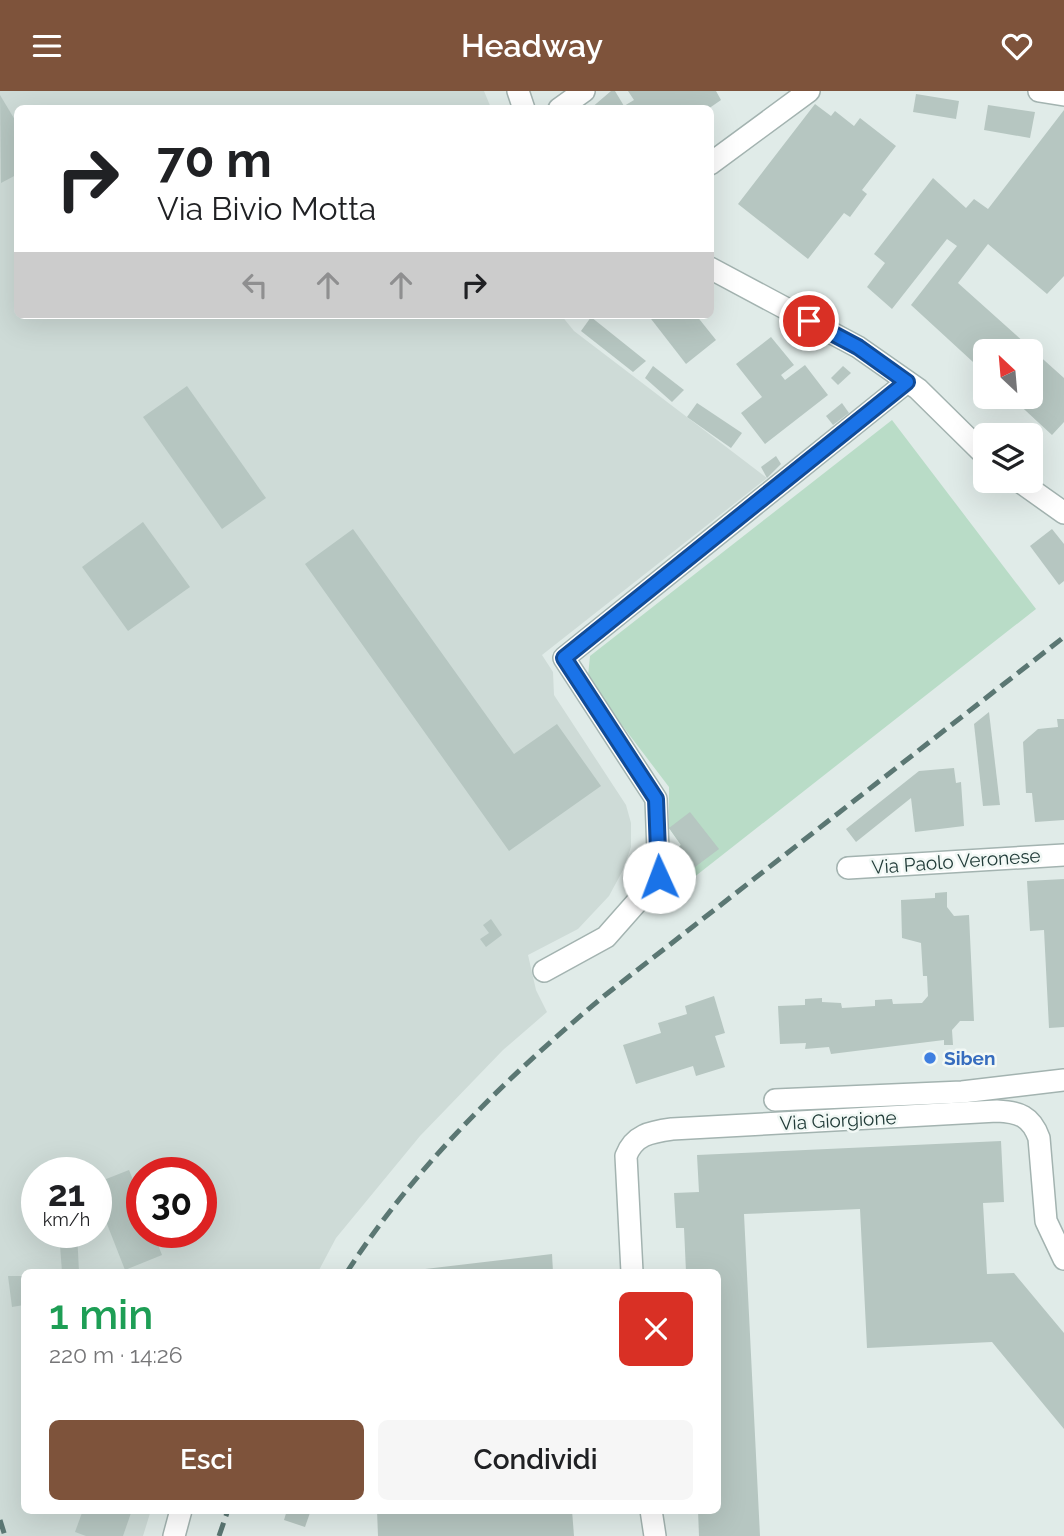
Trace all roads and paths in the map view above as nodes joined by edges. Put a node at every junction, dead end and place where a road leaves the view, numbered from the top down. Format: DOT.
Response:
graph roads {
  1 [pos="584,91"];
  2 [pos="809,91"];
  3 [pos="1039,91"];
  4 [pos="1064,95"];
  5 [pos="565,105"];
  6 [pos="714,161"];
  7 [pos="714,270"];
  8 [pos="907,382"];
  9 [pos="973,444"];
  10 [pos="1036,493"];
  11 [pos="1064,513"];
  12 [pos="1064,855"];
  13 [pos="848,868"];
  14 [pos="544,971"];
  15 [pos="1064,1080"];
  16 [pos="775,1100"];
  17 [pos="1064,1259"];
  18 [pos="632,1269"];
  19 [pos="180,1514"];
  20 [pos="652,1514"];
  21 [pos="174,1536"];
  22 [pos="655,1536"];
  1 -- 5 [label="street"];
  2 -- 6 [label="street"];
  3 -- 4 [label="street"];
  7 -- 8 [label="street"];
  8 -- 9 [label="street"];
  8 -- 14 [label="street"];
  10 -- 11 [label="street"];
  12 -- 13 [label="street, Via Paolo Veronese"];
  15 -- 16 [label="street"];
  17 -- 18 [label="street, Via Giorgione"];
  19 -- 21 [label="street"];
  20 -- 22 [label="street"];
}
